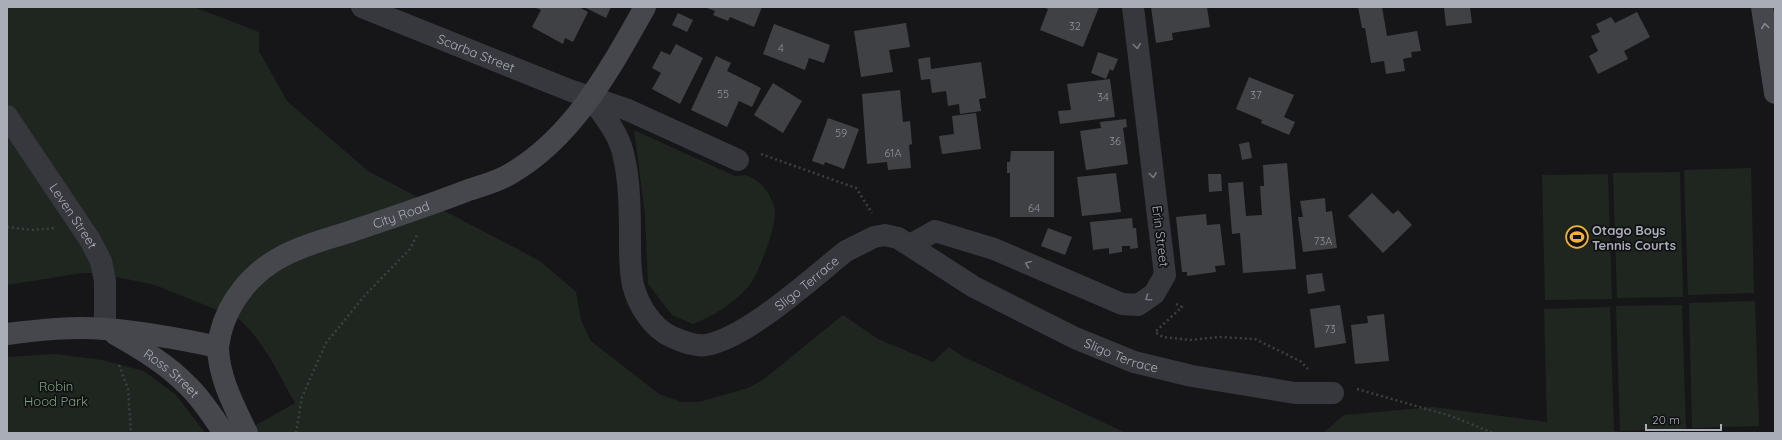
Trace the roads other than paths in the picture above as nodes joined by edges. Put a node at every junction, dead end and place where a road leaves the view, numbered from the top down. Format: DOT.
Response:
graph roads {
  1 [pos="362,7"];
  2 [pos="645,7"];
  3 [pos="1132,7"];
  4 [pos="1762,7"];
  5 [pos="1775,93"];
  6 [pos="591,98"];
  7 [pos="7,116"];
  8 [pos="738,160"];
  9 [pos="910,245"];
  10 [pos="105,329"];
  11 [pos="7,334"];
  12 [pos="218,347"];
  13 [pos="1333,393"];
  14 [pos="224,433"];
  15 [pos="247,433"];
  1 -- 6 [label="street, Scarba Street"];
  2 -- 6 [label="street, City Road"];
  3 -- 9 [label="street, Erin Street, one-way"];
  5 -- 4 [label="street, one-way"];
  6 -- 8 [label="street"];
  6 -- 9 [label="street, Sligo Terrace"];
  6 -- 12 [label="street, City Road"];
  7 -- 10 [label="street, Leven Street"];
  9 -- 13 [label="street, Sligo Terrace"];
  10 -- 11 [label="street, Ross Street"];
  10 -- 12 [label="street, Ross Street"];
  10 -- 14 [label="street, Ross Street"];
  12 -- 15 [label="street, City Road"];
}
